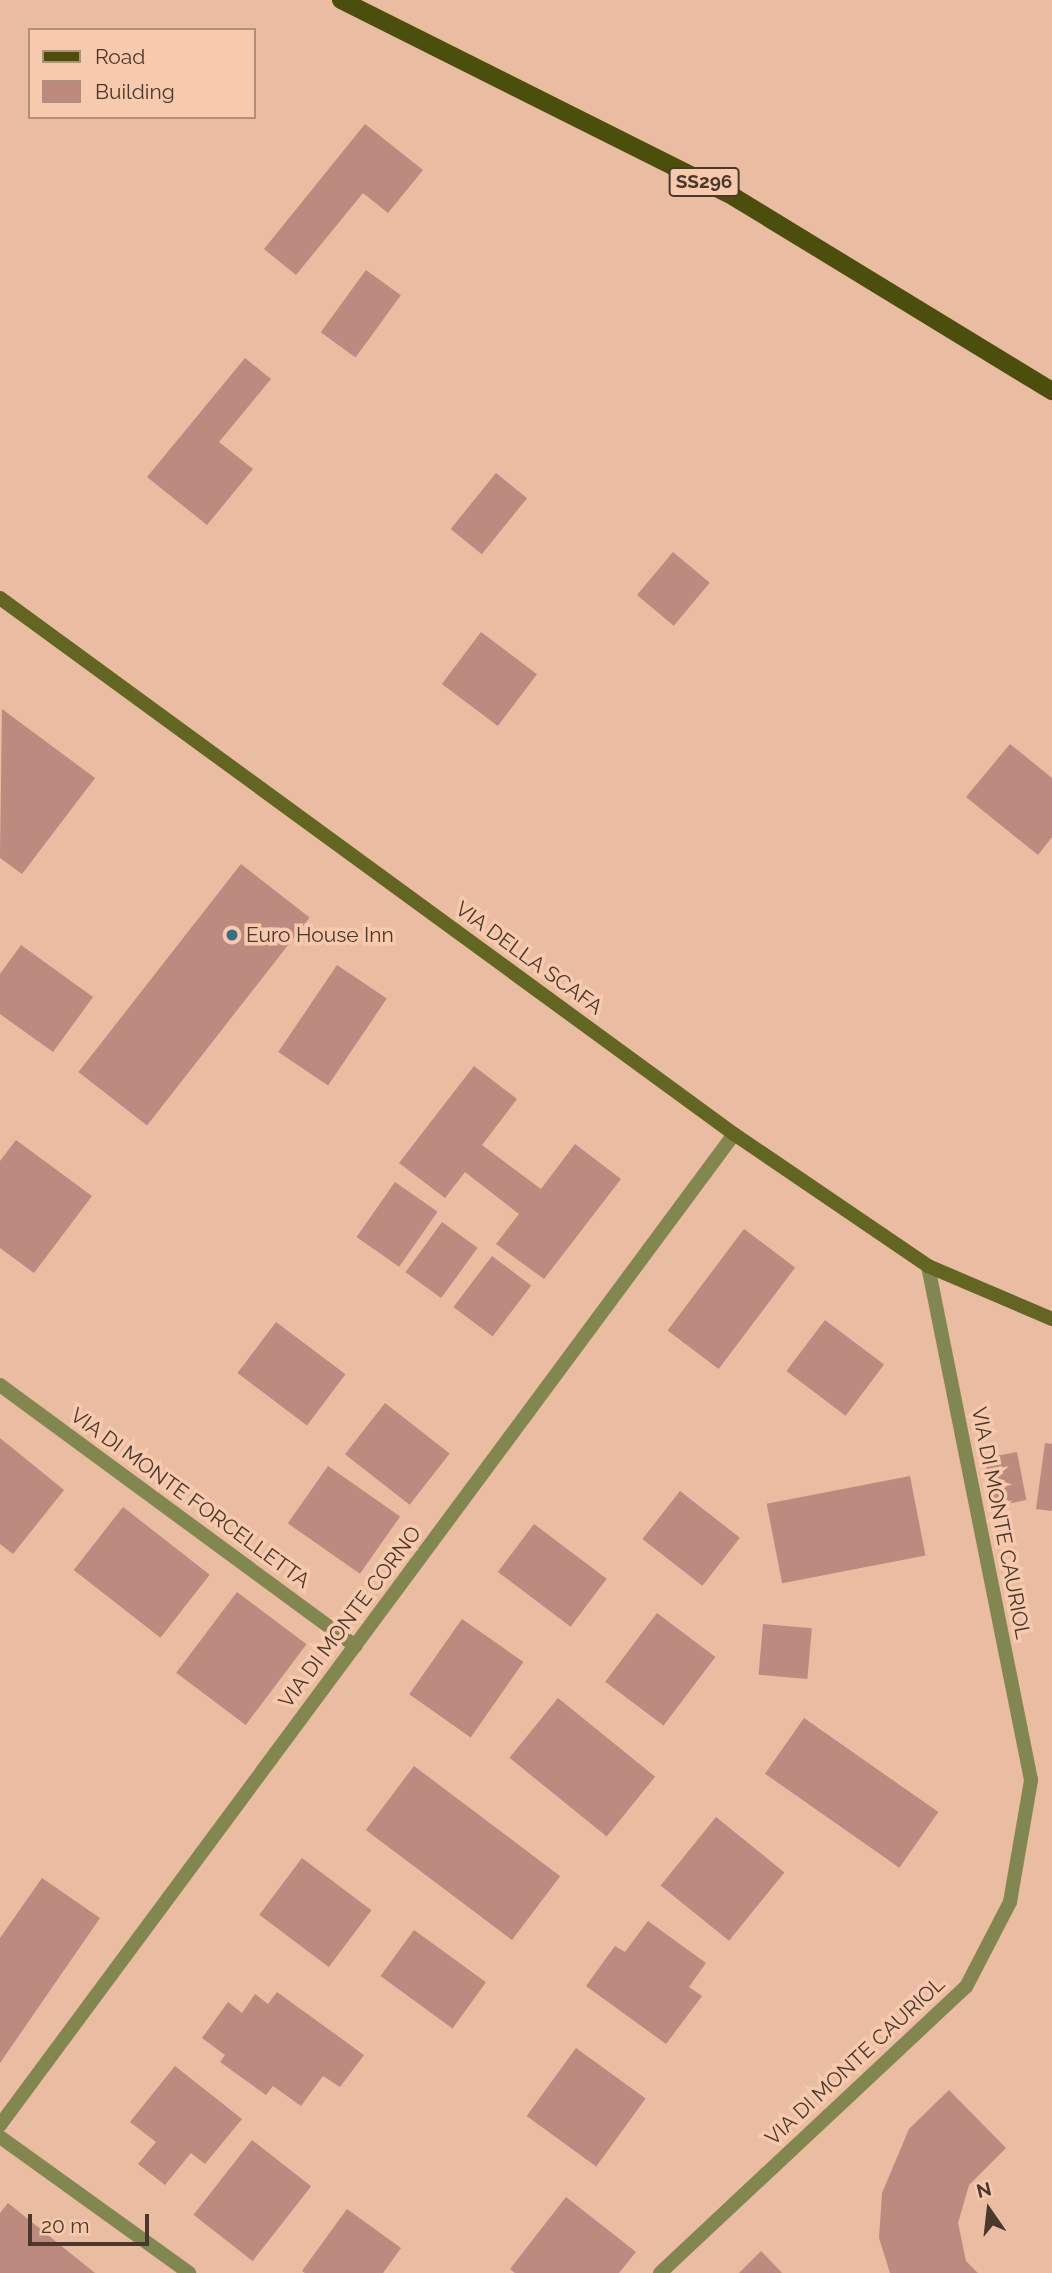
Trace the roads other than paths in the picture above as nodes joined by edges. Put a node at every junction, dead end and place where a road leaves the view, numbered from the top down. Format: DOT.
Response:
graph roads {
  1 [pos="341,0"];
  2 [pos="1052,391"];
  3 [pos="0,598"];
  4 [pos="734,1133"];
  5 [pos="928,1266"];
  6 [pos="1052,1319"];
  7 [pos="0,1384"];
  8 [pos="355,1646"];
  9 [pos="0,2125"];
  10 [pos="0,2137"];
  11 [pos="189,2273"];
  12 [pos="660,2273"];
  1 -- 2 [label="main road, SS296"];
  3 -- 4 [label="street, VIA DELLA SCAFA"];
  4 -- 5 [label="street, VIA DELLA SCAFA"];
  4 -- 8 [label="street, VIA DI MONTE CORNO"];
  5 -- 6 [label="street, VIA DELLA SCAFA"];
  5 -- 12 [label="street, VIA DI MONTE CAURIOL"];
  7 -- 8 [label="street, VIA DI MONTE FORCELLETTA"];
  8 -- 9 [label="street, VIA DI MONTE CORNO"];
  10 -- 11 [label="street"];
}
